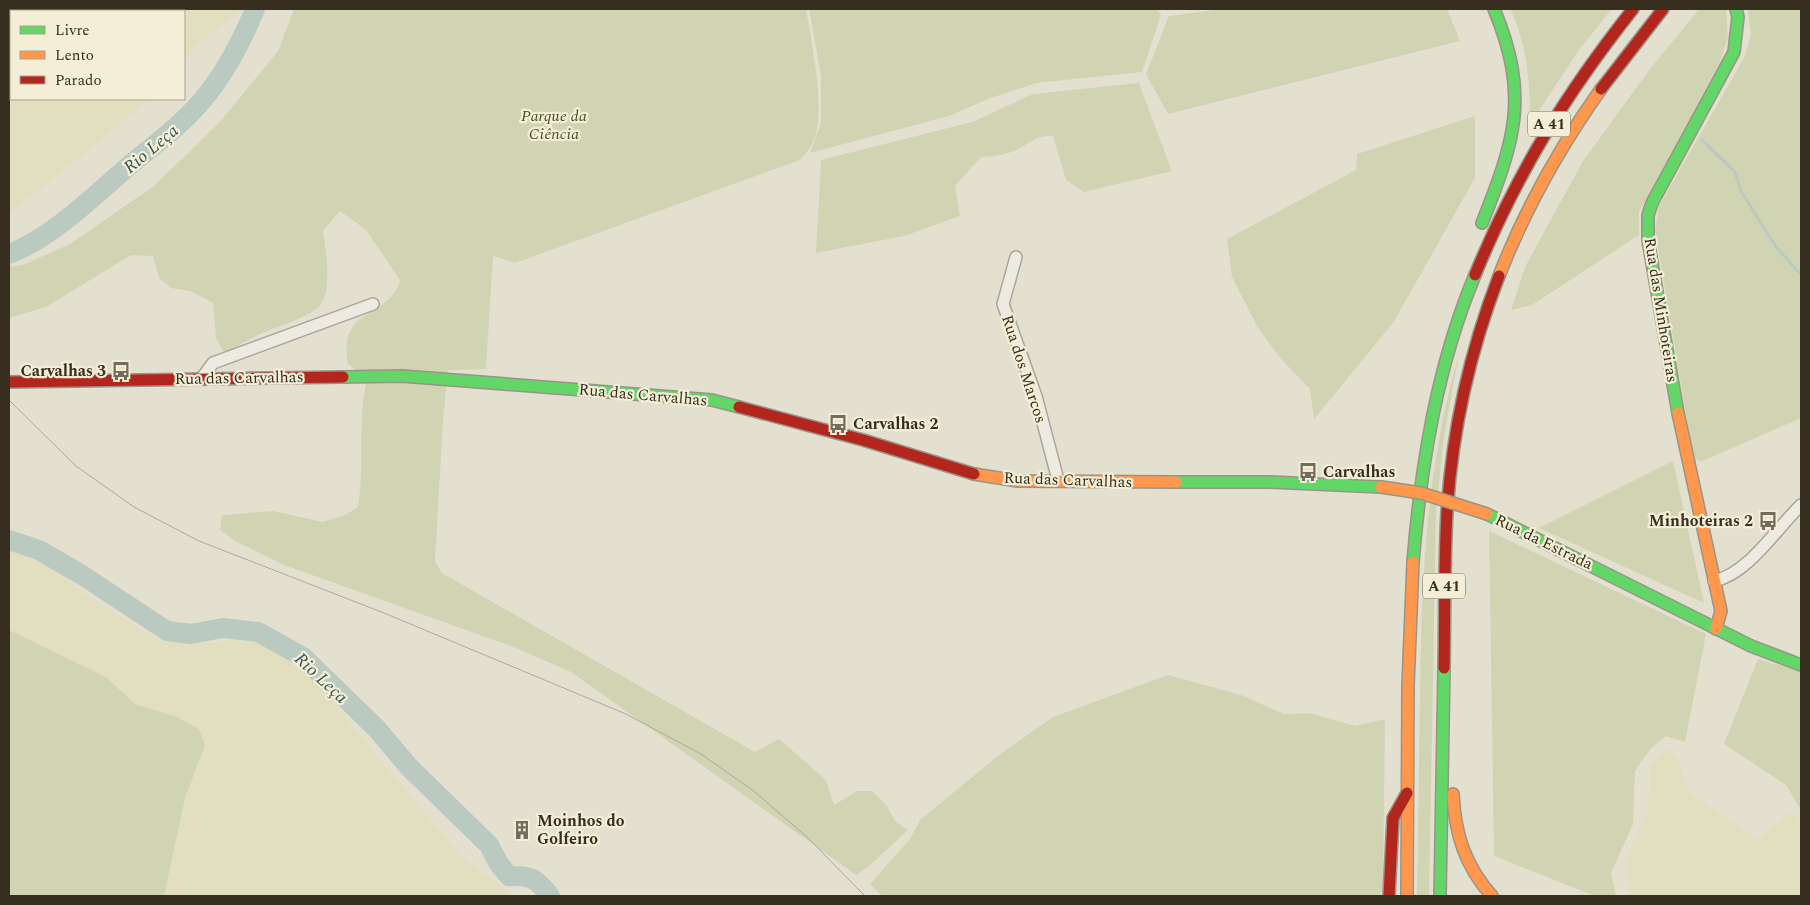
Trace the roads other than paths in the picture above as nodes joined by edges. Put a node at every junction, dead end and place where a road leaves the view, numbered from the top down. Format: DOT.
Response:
graph roads {
  1 [pos="1494,9"];
  2 [pos="1633,9"];
  3 [pos="1663,9"];
  4 [pos="1736,9"];
  5 [pos="1484,251"];
  6 [pos="1016,257"];
  7 [pos="373,304"];
  8 [pos="201,379"];
  9 [pos="9,382"];
  10 [pos="1058,480"];
  11 [pos="1268,482"];
  12 [pos="1801,506"];
  13 [pos="1714,581"];
  14 [pos="1716,629"];
  15 [pos="1801,665"];
  16 [pos="1441,756"];
  17 [pos="1408,792"];
  18 [pos="1388,896"];
  19 [pos="1406,896"];
  20 [pos="1440,896"];
  21 [pos="1492,896"];
  1 -- 5 [label="main road"];
  2 -- 5 [label="main road, A 41"];
  3 -- 16 [label="main road, A 41"];
  4 -- 13 [label="main road, Rua das Minhoteiras"];
  5 -- 17 [label="main road, A 41"];
  6 -- 10 [label="street, Rua dos Marcos"];
  7 -- 8 [label="street"];
  8 -- 9 [label="main road, Rua das Carvalhas"];
  8 -- 10 [label="main road, Rua das Carvalhas"];
  10 -- 11 [label="main road, Rua das Carvalhas"];
  11 -- 14 [label="main road, Rua da Estrada, bridge"];
  12 -- 13 [label="street"];
  13 -- 14 [label="main road, Rua das Minhoteiras"];
  14 -- 15 [label="main road, Rua da Estrada"];
  16 -- 20 [label="main road, A 41"];
  16 -- 21 [label="main road"];
  17 -- 18 [label="main road"];
  17 -- 19 [label="main road, A 41"];
}
